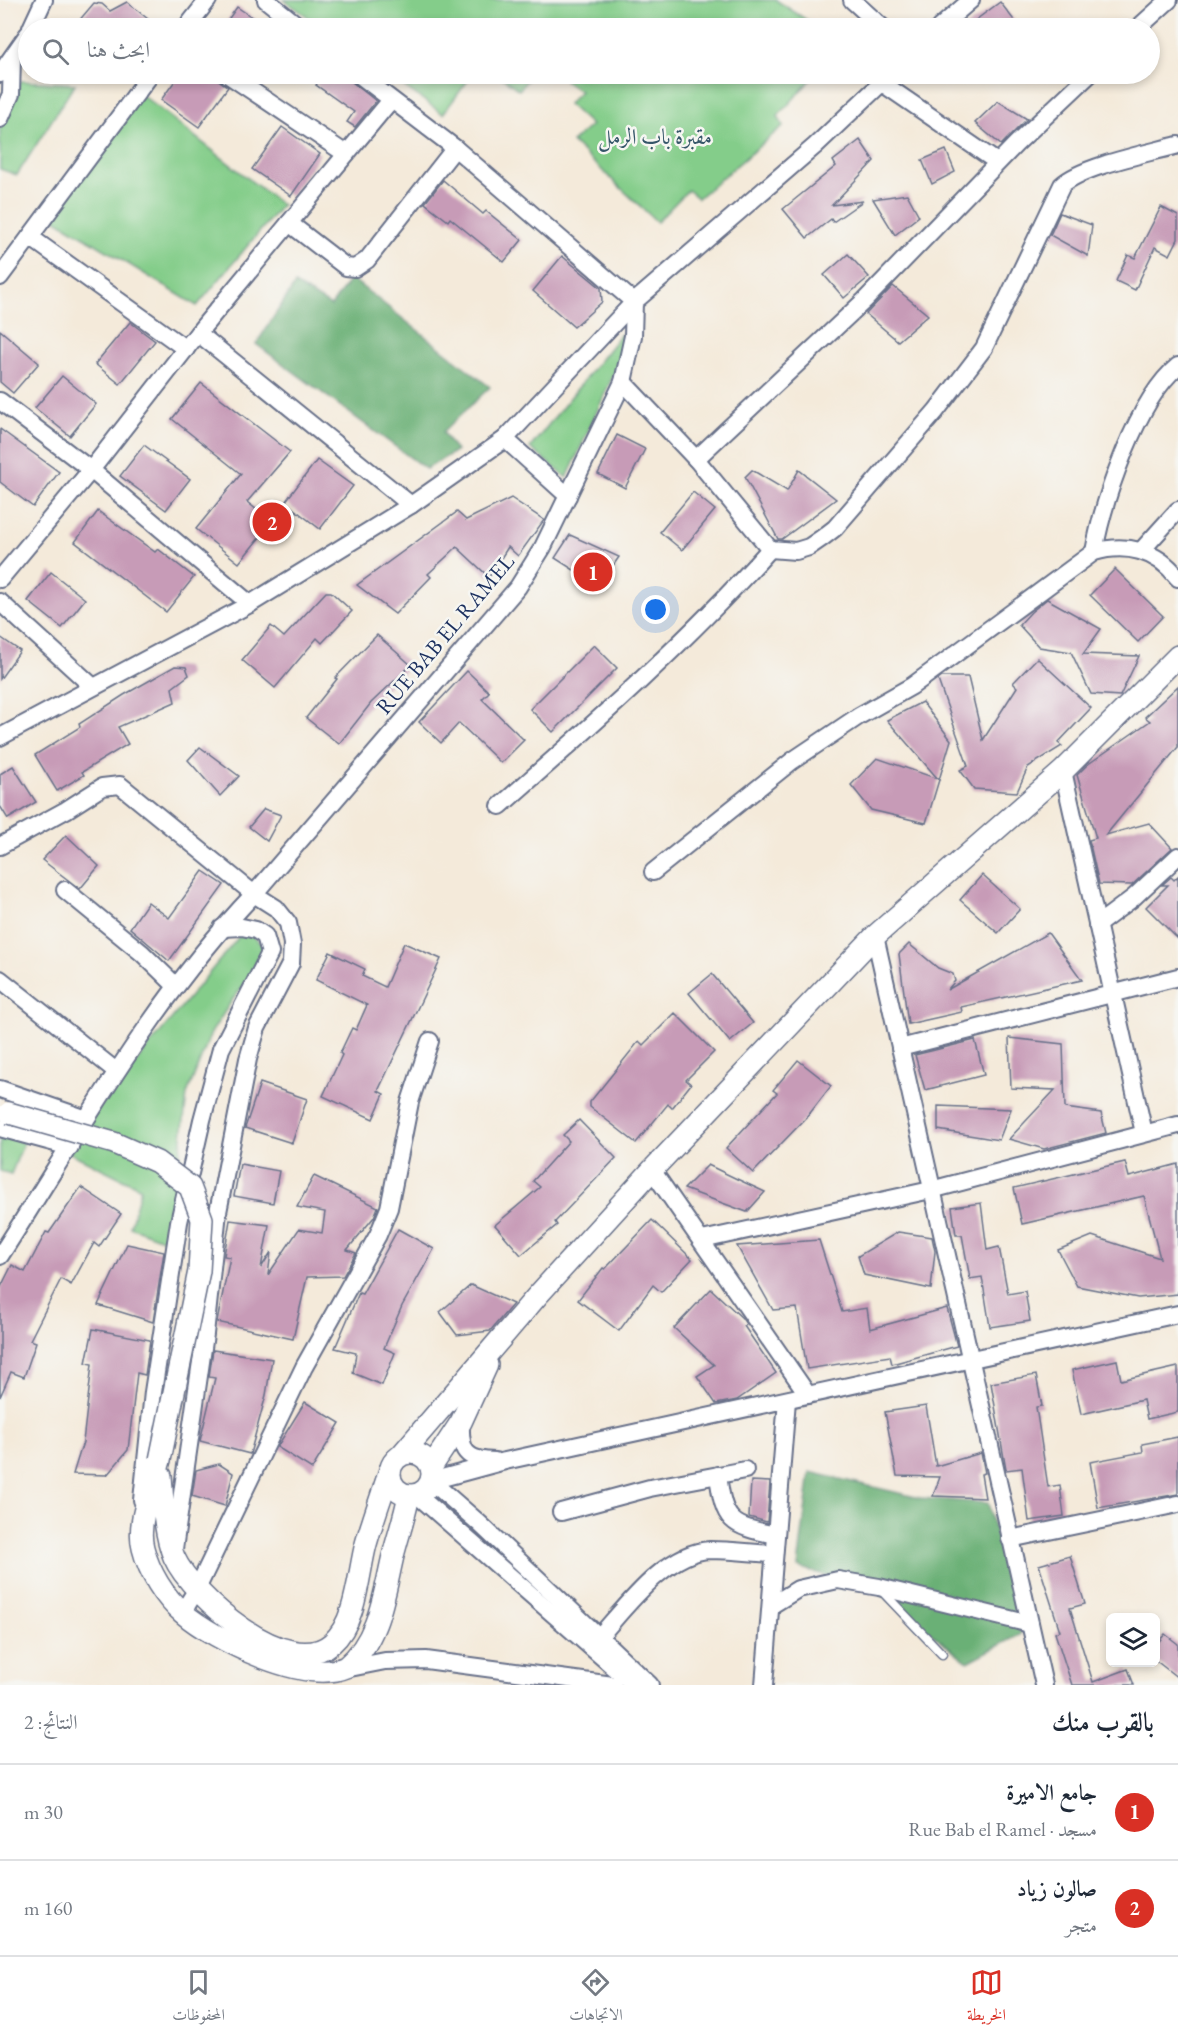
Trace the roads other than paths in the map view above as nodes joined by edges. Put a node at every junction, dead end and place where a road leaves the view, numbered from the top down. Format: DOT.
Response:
graph roads {
  1 [pos="44,0"];
  2 [pos="208,0"];
  3 [pos="266,0"];
  4 [pos="852,0"];
  5 [pos="971,0"];
  6 [pos="1169,0"];
  7 [pos="36,18"];
  8 [pos="194,18"];
  9 [pos="289,18"];
  10 [pos="872,18"];
  11 [pos="950,18"];
  12 [pos="1149,18"];
  13 [pos="18,50"];
  14 [pos="12,59"];
  15 [pos="0,74"];
  16 [pos="144,84"];
  17 [pos="242,84"];
  18 [pos="371,84"];
  19 [pos="880,84"];
  20 [pos="894,84"];
  21 [pos="1079,84"];
  22 [pos="391,100"];
  23 [pos="0,119"];
  24 [pos="1178,145"];
  25 [pos="455,148"];
  26 [pos="346,154"];
  27 [pos="997,162"];
  28 [pos="289,223"];
  29 [pos="30,237"];
  30 [pos="0,277"];
  31 [pos="634,302"];
  32 [pos="198,333"];
  33 [pos="186,349"];
  34 [pos="1178,366"];
  35 [pos="623,382"];
  36 [pos="0,401"];
  37 [pos="505,439"];
  38 [pos="696,459"];
  39 [pos="91,470"];
  40 [pos="568,496"];
  41 [pos="411,506"];
  42 [pos="1178,510"];
  43 [pos="770,549"];
  44 [pos="1141,551"];
  45 [pos="1094,552"];
  46 [pos="1178,578"];
  47 [pos="0,579"];
  48 [pos="0,602"];
  49 [pos="250,604"];
  50 [pos="1178,656"];
  51 [pos="92,686"];
  52 [pos="0,737"];
  53 [pos="1063,771"];
  54 [pos="501,806"];
  55 [pos="0,846"];
  56 [pos="1178,856"];
  57 [pos="653,872"];
  58 [pos="65,890"];
  59 [pos="254,894"];
  60 [pos="1097,925"];
  61 [pos="222,928"];
  62 [pos="874,936"];
  63 [pos="1178,977"];
  64 [pos="0,979"];
  65 [pos="176,986"];
  66 [pos="1114,992"];
  67 [pos="430,1041"];
  68 [pos="900,1048"];
  69 [pos="116,1071"];
  70 [pos="0,1089"];
  71 [pos="3,1117"];
  72 [pos="84,1118"];
  73 [pos="1178,1125"];
  74 [pos="1144,1133"];
  75 [pos="70,1147"];
  76 [pos="652,1170"];
  77 [pos="931,1190"];
  78 [pos="702,1240"];
  79 [pos="0,1256"];
  80 [pos="1178,1314"];
  81 [pos="499,1340"];
  82 [pos="969,1359"];
  83 [pos="808,1395"];
  84 [pos="787,1400"];
  85 [pos="461,1422"];
  86 [pos="160,1460"];
  87 [pos="505,1461"];
  88 [pos="396,1462"];
  89 [pos="745,1470"];
  90 [pos="718,1475"];
  91 [pos="422,1484"];
  92 [pos="455,1504"];
  93 [pos="1178,1504"];
  94 [pos="561,1512"];
  95 [pos="141,1531"];
  96 [pos="776,1535"];
  97 [pos="1010,1539"];
  98 [pos="774,1554"];
  99 [pos="174,1556"];
  100 [pos="879,1587"];
  101 [pos="197,1589"];
  102 [pos="772,1605"];
  103 [pos="182,1613"];
  104 [pos="1030,1624"];
  105 [pos="599,1637"];
  106 [pos="942,1654"];
  107 [pos="345,1669"];
  108 [pos="643,1684"];
  109 [pos="613,1685"];
  110 [pos="764,1685"];
  111 [pos="1044,1685"];
  1 -- 7 [label="street"];
  2 -- 8 [label="street"];
  3 -- 9 [label="street"];
  4 -- 10 [label="street"];
  5 -- 11 [label="street"];
  6 -- 12 [label="street"];
  13 -- 14 [label="street"];
  14 -- 15 [label="street"];
  14 -- 23 [label="street"];
  16 -- 29 [label="street"];
  17 -- 26 [label="street"];
  18 -- 22 [label="street"];
  19 -- 31 [label="street"];
  20 -- 27 [label="street"];
  21 -- 27 [label="street"];
  22 -- 25 [label="street"];
  22 -- 26 [label="street"];
  24 -- 43 [label="street"];
  25 -- 28 [label="street"];
  25 -- 31 [label="street"];
  26 -- 28 [label="street"];
  27 -- 38 [label="street"];
  28 -- 32 [label="street"];
  29 -- 30 [label="street"];
  29 -- 33 [label="street"];
  31 -- 35 [label="street, RUE BAB EL RAMEL"];
  31 -- 37 [label="street"];
  32 -- 33 [label="street"];
  32 -- 41 [label="street"];
  33 -- 39 [label="street"];
  34 -- 45 [label="street"];
  35 -- 38 [label="street"];
  35 -- 40 [label="street, RUE BAB EL RAMEL"];
  36 -- 39 [label="street"];
  37 -- 40 [label="street"];
  37 -- 41 [label="street"];
  38 -- 43 [label="street"];
  39 -- 47 [label="street"];
  39 -- 49 [label="street"];
  40 -- 59 [label="street, RUE BAB EL RAMEL"];
  41 -- 49 [label="street"];
  42 -- 44 [label="street"];
  43 -- 54 [label="street"];
  44 -- 45 [label="street"];
  44 -- 46 [label="street"];
  45 -- 57 [label="street"];
  48 -- 51 [label="street"];
  49 -- 51 [label="street"];
  50 -- 53 [label="street"];
  51 -- 52 [label="street"];
  53 -- 60 [label="street"];
  53 -- 62 [label="street"];
  55 -- 59 [label="street"];
  56 -- 60 [label="street"];
  58 -- 65 [label="street"];
  59 -- 61 [label="street, RUE BAB EL RAMEL"];
  59 -- 99 [label="street"];
  60 -- 66 [label="street"];
  61 -- 65 [label="street, RUE BAB EL RAMEL"];
  61 -- 95 [label="street"];
  62 -- 68 [label="street"];
  62 -- 76 [label="street"];
  63 -- 66 [label="street"];
  64 -- 69 [label="street"];
  65 -- 69 [label="street, RUE BAB EL RAMEL"];
  66 -- 68 [label="street"];
  66 -- 74 [label="street"];
  67 -- 101 [label="street"];
  68 -- 77 [label="street"];
  69 -- 72 [label="street, RUE BAB EL RAMEL"];
  70 -- 72 [label="street"];
  71 -- 75 [label="street"];
  71 -- 86 [label="street, bridge"];
  72 -- 75 [label="street, RUE BAB EL RAMEL"];
  73 -- 74 [label="street"];
  74 -- 77 [label="street"];
  75 -- 79 [label="street, RUE BAB EL RAMEL"];
  76 -- 78 [label="street"];
  76 -- 81 [label="street"];
  77 -- 78 [label="street"];
  77 -- 82 [label="street"];
  78 -- 83 [label="street"];
  80 -- 82 [label="street"];
  81 -- 85 [label="street"];
  81 -- 88 [label="street"];
  82 -- 83 [label="street"];
  82 -- 97 [label="street"];
  83 -- 84 [label="street"];
  84 -- 87 [label="street"];
  84 -- 96 [label="street"];
  85 -- 87 [label="street"];
  85 -- 91 [label="street"];
  86 -- 95 [label="street"];
  86 -- 99 [label="street"];
  87 -- 91 [label="street"];
  87 -- 92 [label="street"];
  88 -- 91 [label="street"];
  88 -- 91 [label="street"];
  88 -- 101 [label="street"];
  89 -- 90 [label="street"];
  90 -- 94 [label="street"];
  90 -- 96 [label="street"];
  91 -- 92 [label="street"];
  91 -- 107 [label="street"];
  91 -- 108 [label="street"];
  92 -- 105 [label="street"];
  93 -- 97 [label="street"];
  95 -- 103 [label="street"];
  96 -- 98 [label="street"];
  97 -- 104 [label="street"];
  98 -- 102 [label="street"];
  98 -- 105 [label="street"];
  99 -- 101 [label="street"];
  100 -- 102 [label="street"];
  100 -- 104 [label="street"];
  100 -- 106 [label="lane"];
  101 -- 103 [label="street"];
  102 -- 110 [label="street"];
  103 -- 107 [label="street"];
  104 -- 111 [label="street"];
  105 -- 108 [label="street"];
  107 -- 109 [label="street"];
}
